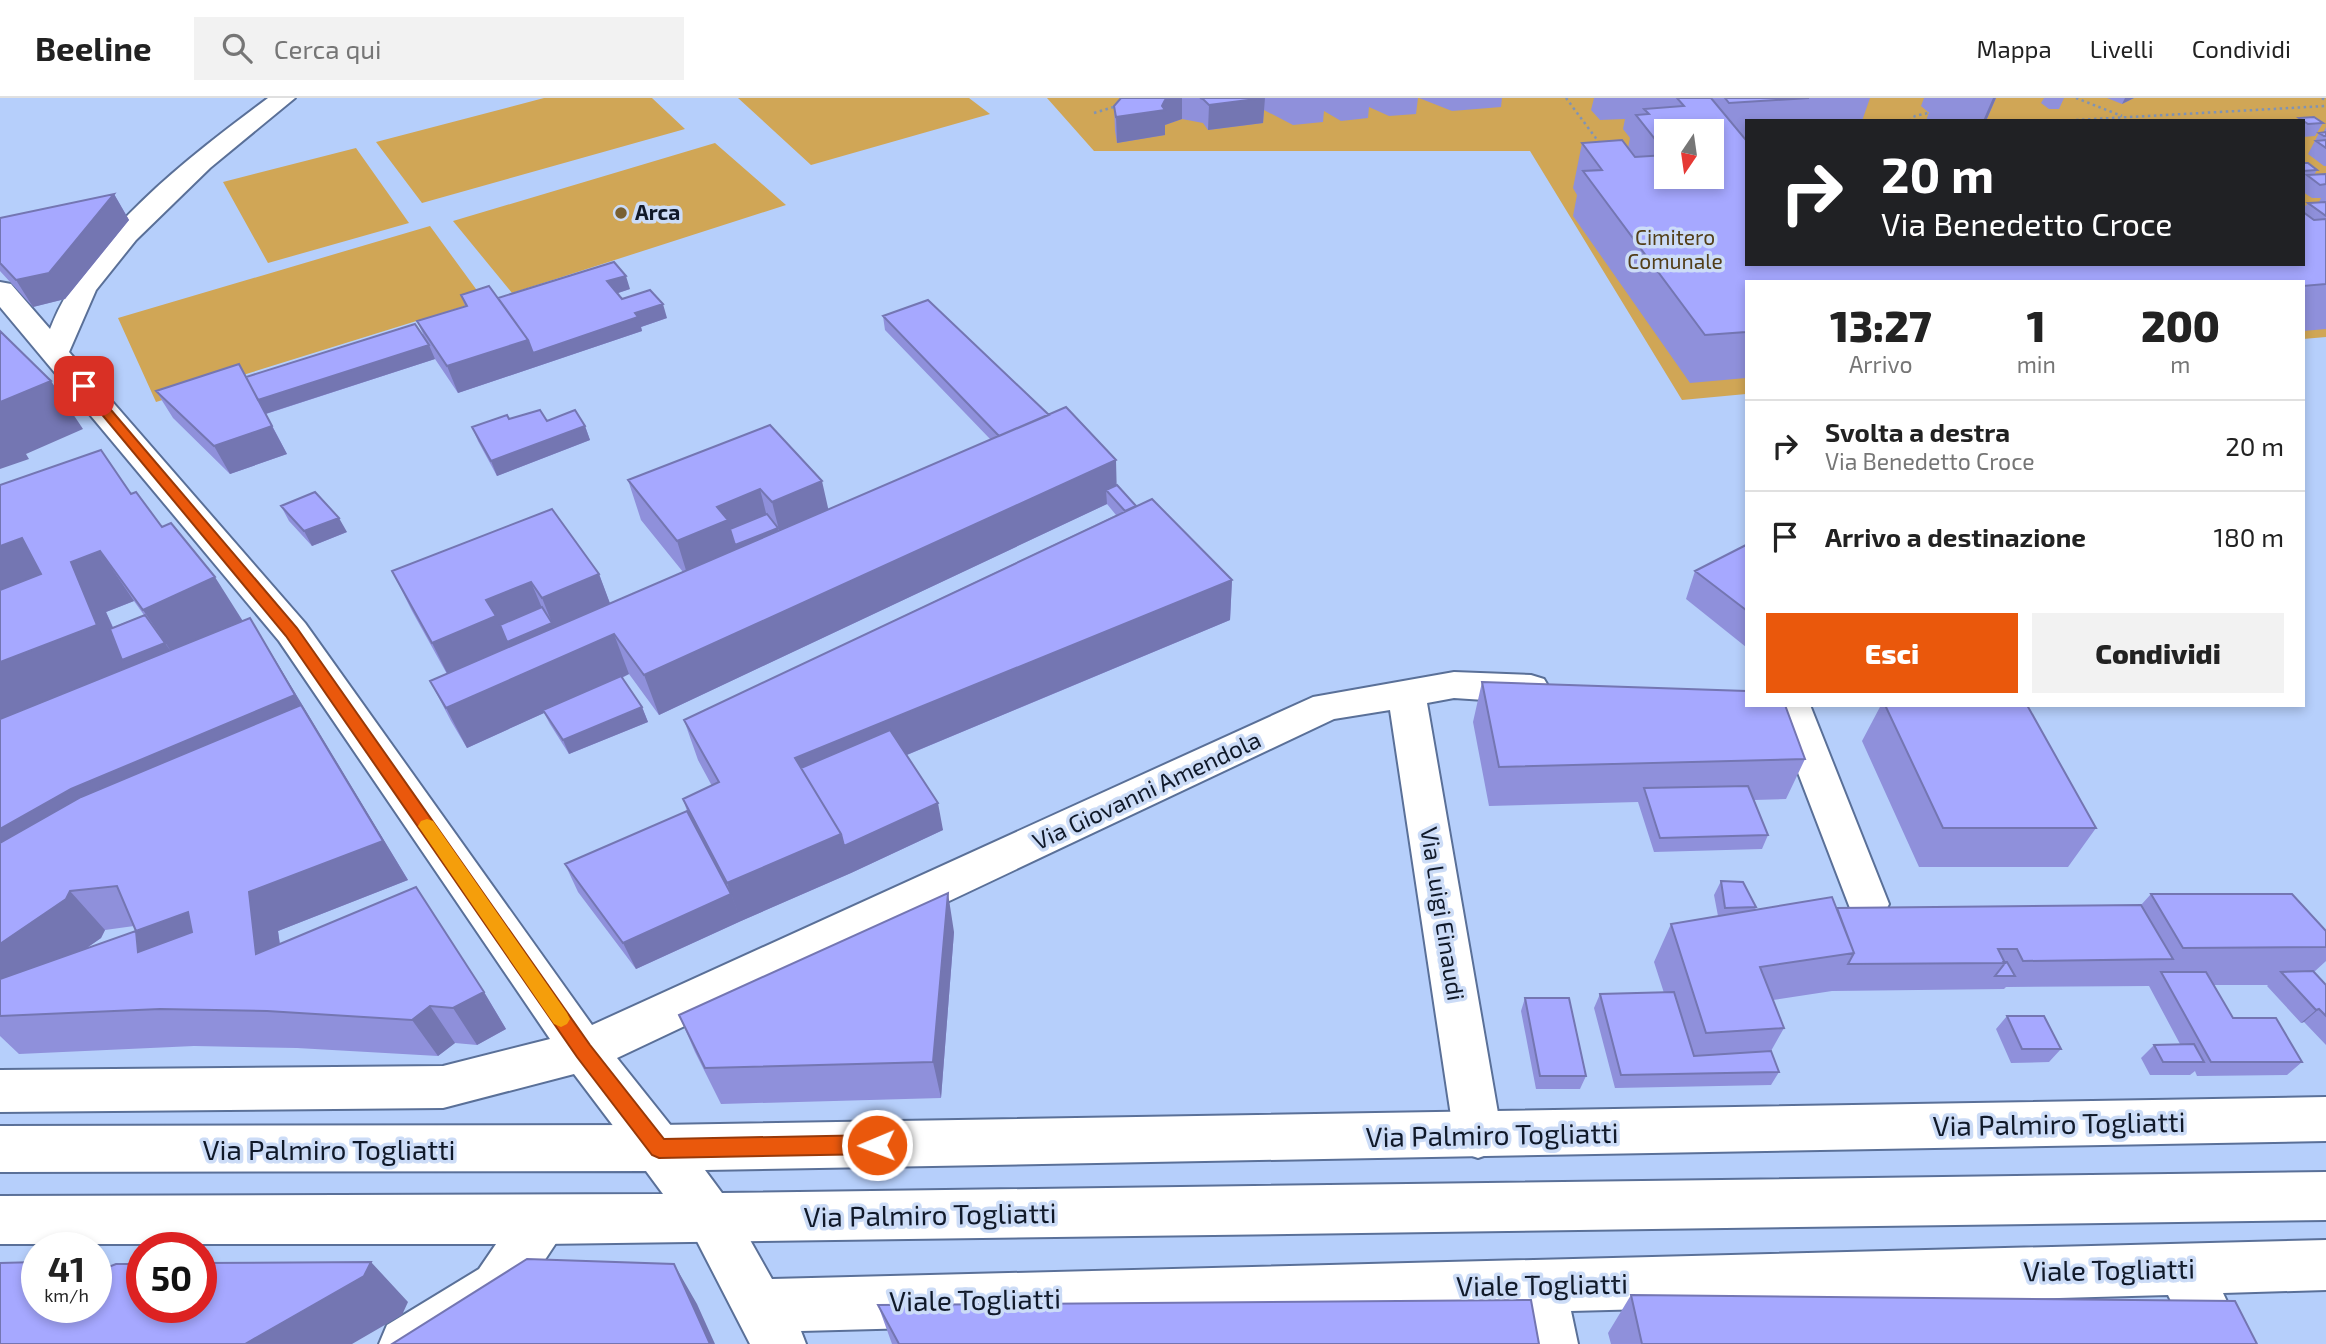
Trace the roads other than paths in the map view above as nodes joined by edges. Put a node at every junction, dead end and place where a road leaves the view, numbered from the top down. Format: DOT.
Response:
graph roads {
  1 [pos="284,98"];
  2 [pos="1,290"];
  3 [pos="55,351"];
  4 [pos="292,632"];
  5 [pos="254,648"];
  6 [pos="1565,691"];
  7 [pos="1406,692"];
  8 [pos="1792,707"];
  9 [pos="1868,904"];
  10 [pos="584,1051"];
  11 [pos="0,1091"];
  12 [pos="2326,1119"];
  13 [pos="1478,1136"];
  14 [pos="659,1148"];
  15 [pos="0,1149"];
  16 [pos="2326,1196"];
  17 [pos="710,1218"];
  18 [pos="0,1220"];
  19 [pos="541,1220"];
  20 [pos="2326,1265"];
  21 [pos="2182,1269"];
  22 [pos="1540,1285"];
  23 [pos="769,1325"];
  24 [pos="406,1344"];
  25 [pos="1551,1344"];
  26 [pos="2220,1344"];
  1 -- 3 [label="street"];
  2 -- 3 [label="street"];
  3 -- 4 [label="street"];
  4 -- 5 [label="street"];
  4 -- 10 [label="street"];
  6 -- 7 [label="street, Via Giovanni Amendola"];
  7 -- 10 [label="street, Via Giovanni Amendola"];
  7 -- 13 [label="street, Via Luigi Einaudi"];
  8 -- 9 [label="street"];
  10 -- 11 [label="street, Via Giovanni Amendola"];
  10 -- 14 [label="street"];
  12 -- 13 [label="street, Via Palmiro Togliatti"];
  13 -- 14 [label="street, Via Palmiro Togliatti"];
  14 -- 15 [label="street, Via Palmiro Togliatti"];
  14 -- 17 [label="street"];
  16 -- 17 [label="street, Via Palmiro Togliatti"];
  17 -- 19 [label="street, Via Palmiro Togliatti"];
  17 -- 23 [label="street"];
  18 -- 19 [label="street, Via Palmiro Togliatti"];
  19 -- 24 [label="street"];
  20 -- 21 [label="street, Viale Togliatti"];
  21 -- 22 [label="street, Viale Togliatti"];
  21 -- 26 [label="street"];
  22 -- 23 [label="street, Viale Togliatti"];
  22 -- 25 [label="street"];
}
